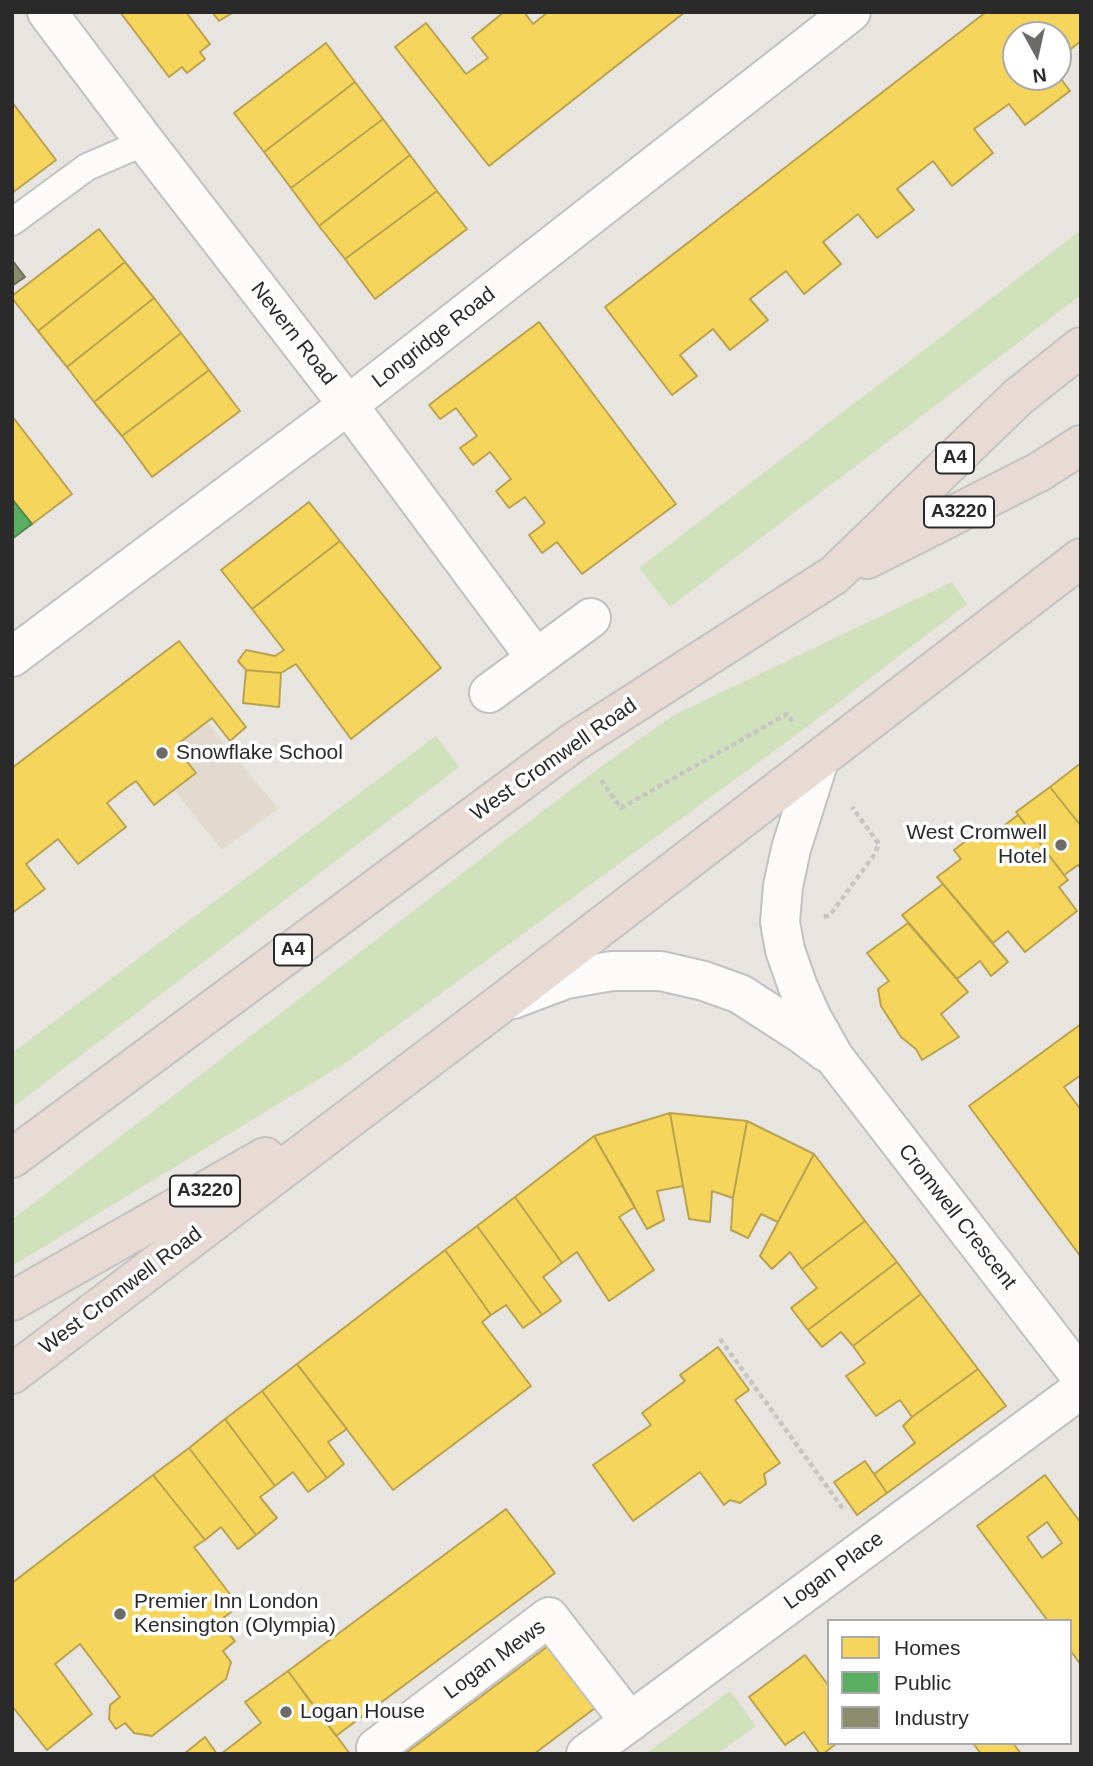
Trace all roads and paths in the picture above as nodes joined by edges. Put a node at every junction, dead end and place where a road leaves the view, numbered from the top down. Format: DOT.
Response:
graph roads {
  1 [pos="47,12"];
  2 [pos="851,12"];
  3 [pos="145,142"];
  4 [pos="12,222"];
  5 [pos="1081,347"];
  6 [pos="348,405"];
  7 [pos="1081,445"];
  8 [pos="1081,558"];
  9 [pos="834,575"];
  10 [pos="591,618"];
  11 [pos="12,657"];
  12 [pos="535,657"];
  13 [pos="489,693"];
  14 [pos="793,723"];
  15 [pos="820,760"];
  16 [pos="595,771"];
  17 [pos="848,801"];
  18 [pos="815,921"];
  19 [pos="503,1002"];
  20 [pos="834,1057"];
  21 [pos="398,1082"];
  22 [pos="12,1158"];
  23 [pos="12,1301"];
  24 [pos="720,1339"];
  25 [pos="12,1374"];
  26 [pos="1081,1377"];
  27 [pos="1081,1389"];
  28 [pos="869,1545"];
  29 [pos="629,1722"];
  30 [pos="380,1754"];
  31 [pos="586,1754"];
  1 -- 3 [label="street, Nevern Road"];
  2 -- 6 [label="street, Longridge Road"];
  3 -- 4 [label="lane"];
  3 -- 6 [label="street, Nevern Road"];
  5 -- 9 [label="highway, West Cromwell Road / A4"];
  6 -- 11 [label="street, Longridge Road"];
  6 -- 12 [label="street, Nevern Road"];
  7 -- 9 [label="highway, A3220"];
  8 -- 15 [label="highway"];
  9 -- 22 [label="highway, West Cromwell Road / A4"];
  10 -- 12 [label="street"];
  12 -- 13 [label="street"];
  14 -- 16 [label="path"];
  15 -- 19 [label="highway"];
  15 -- 20 [label="street, Cromwell Crescent"];
  17 -- 18 [label="path"];
  19 -- 20 [label="street, Cromwell Crescent"];
  19 -- 21 [label="highway"];
  20 -- 26 [label="street, Cromwell Crescent"];
  21 -- 23 [label="highway, A3220"];
  21 -- 25 [label="highway, West Cromwell Road"];
  24 -- 28 [label="path"];
  27 -- 28 [label="street, Logan Place"];
  28 -- 29 [label="street, Logan Place"];
  29 -- 30 [label="street, Logan Mews"];
  29 -- 31 [label="street, Logan Place"];
}
